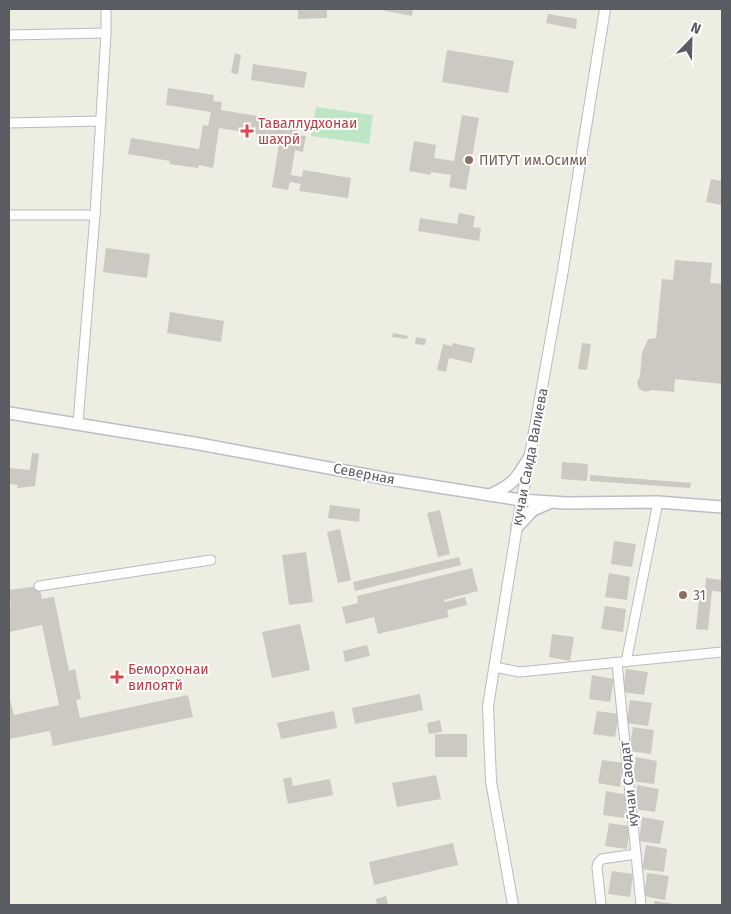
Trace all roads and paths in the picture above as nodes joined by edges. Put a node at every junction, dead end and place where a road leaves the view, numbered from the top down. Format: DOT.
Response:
graph roads {
  1 [pos="106,9"];
  2 [pos="605,9"];
  3 [pos="106,33"];
  4 [pos="9,35"];
  5 [pos="101,121"];
  6 [pos="9,123"];
  7 [pos="9,215"];
  8 [pos="95,215"];
  9 [pos="9,413"];
  10 [pos="78,423"];
  11 [pos="529,458"];
  12 [pos="489,496"];
  13 [pos="521,500"];
  14 [pos="550,502"];
  15 [pos="658,502"];
  16 [pos="722,507"];
  17 [pos="517,527"];
  18 [pos="211,560"];
  19 [pos="38,586"];
  20 [pos="722,652"];
  21 [pos="621,663"];
  22 [pos="495,667"];
  23 [pos="636,854"];
  24 [pos="514,905"];
  25 [pos="601,905"];
  26 [pos="642,905"];
  1 -- 3 [label="street"];
  2 -- 11 [label="street, кучаи Саида Валиева"];
  3 -- 4 [label="street"];
  3 -- 5 [label="street"];
  5 -- 6 [label="street"];
  5 -- 8 [label="street"];
  7 -- 8 [label="street"];
  8 -- 10 [label="street"];
  9 -- 10 [label="main road, Северная"];
  10 -- 12 [label="main road, Северная"];
  11 -- 12 [label="main road"];
  11 -- 13 [label="street, кучаи Саида Валиева"];
  12 -- 13 [label="main road, Северная"];
  13 -- 14 [label="main road, Северная"];
  13 -- 17 [label="street, кучаи Саида Валиева"];
  14 -- 15 [label="main road, Северная"];
  14 -- 17 [label="main road"];
  15 -- 16 [label="main road, Северная"];
  15 -- 21 [label="street, кӯчаи Саодат"];
  17 -- 22 [label="street, кучаи Саида Валиева"];
  18 -- 19 [label="street"];
  20 -- 21 [label="street"];
  21 -- 22 [label="street"];
  21 -- 23 [label="street, кӯчаи Саодат"];
  22 -- 24 [label="street, кучаи Саида Валиева"];
  23 -- 25 [label="street"];
  23 -- 26 [label="street, кӯчаи Саодат"];
}
